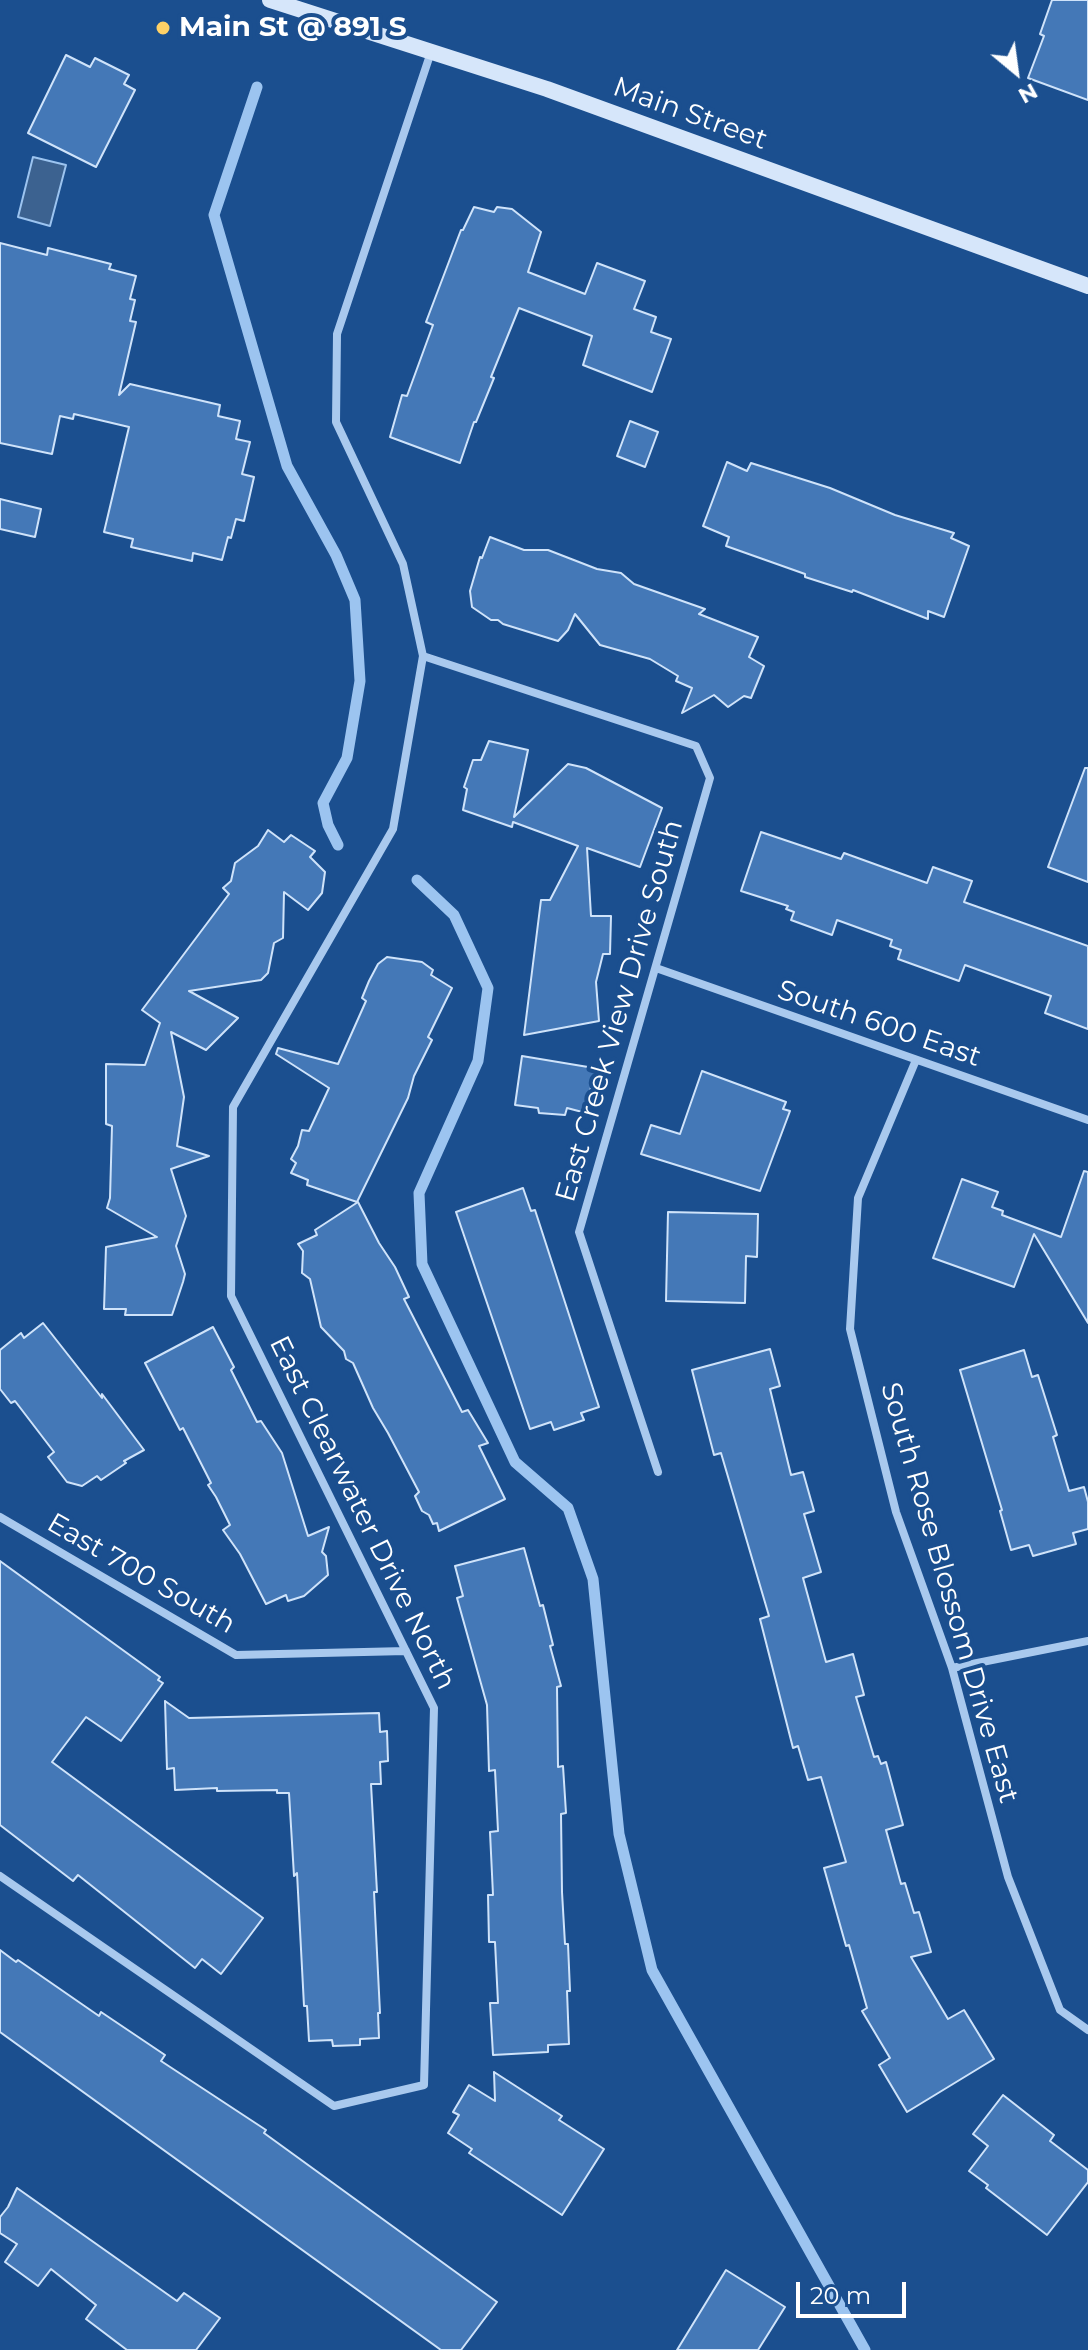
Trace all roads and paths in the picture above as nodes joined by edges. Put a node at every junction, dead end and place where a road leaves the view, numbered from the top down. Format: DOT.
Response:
graph roads {
  1 [pos="270,0"];
  2 [pos="431,51"];
  3 [pos="1088,286"];
  4 [pos="423,656"];
  5 [pos="656,968"];
  6 [pos="916,1060"];
  7 [pos="1088,1120"];
  8 [pos="658,1472"];
  9 [pos="0,1517"];
  10 [pos="1088,1641"];
  11 [pos="406,1651"];
  12 [pos="952,1668"];
  13 [pos="0,1876"];
  14 [pos="1088,2030"];
  1 -- 2 [label="main road, Main Street"];
  2 -- 3 [label="main road, Main Street"];
  2 -- 4 [label="street"];
  4 -- 5 [label="street, East Creek View Drive South"];
  4 -- 11 [label="street, East Clearwater Drive North"];
  5 -- 6 [label="street, South 600 East"];
  5 -- 8 [label="street, East Creek View Drive South"];
  6 -- 7 [label="street, South 600 East"];
  6 -- 12 [label="street, South Rose Blossom Drive East"];
  9 -- 11 [label="street, East 700 South"];
  10 -- 12 [label="street"];
  11 -- 13 [label="street, East Clearwater Drive North"];
  12 -- 14 [label="street, South Rose Blossom Drive East"];
}
